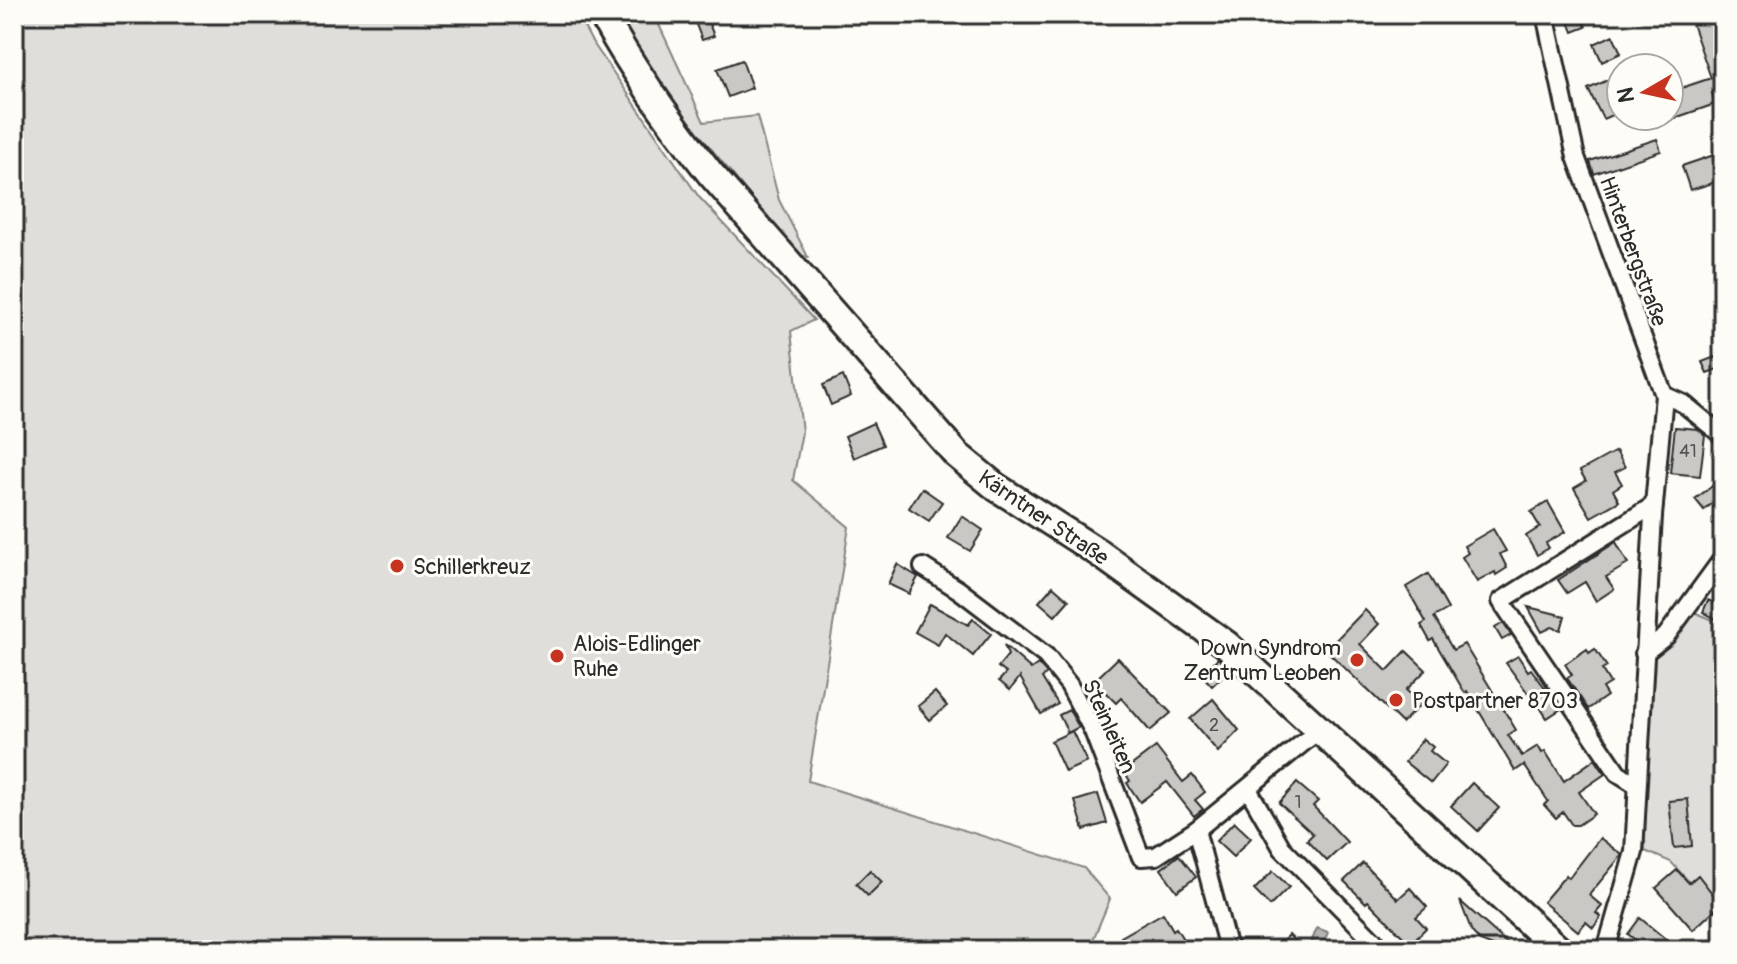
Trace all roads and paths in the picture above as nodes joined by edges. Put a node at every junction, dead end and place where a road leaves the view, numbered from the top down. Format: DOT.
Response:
graph roads {
  1 [pos="602,14"];
  2 [pos="1545,14"];
  3 [pos="1664,395"];
  4 [pos="1723,436"];
  5 [pos="1654,505"];
  6 [pos="1723,558"];
  7 [pos="923,567"];
  8 [pos="1644,653"];
  9 [pos="1320,729"];
  10 [pos="1637,785"];
  11 [pos="1248,789"];
  12 [pos="1196,830"];
  13 [pos="1232,950"];
  14 [pos="1383,950"];
  15 [pos="1559,950"];
  16 [pos="1606,950"];
  1 -- 9 [label="main road, Kärntner Straße"];
  2 -- 3 [label="street, Hinterbergstraße"];
  3 -- 4 [label="street"];
  3 -- 5 [label="street, Hinterbergstraße"];
  5 -- 8 [label="street, Hinterbergstraße"];
  5 -- 10 [label="street"];
  6 -- 8 [label="street"];
  7 -- 12 [label="street, Steinleiten"];
  8 -- 10 [label="street, Hinterbergstraße"];
  9 -- 11 [label="street, Steinleiten"];
  9 -- 15 [label="main road, Kärntner Straße"];
  10 -- 16 [label="street, Hinterbergstraße"];
  11 -- 12 [label="street, Steinleiten"];
  11 -- 14 [label="street"];
  12 -- 13 [label="street"];
}
